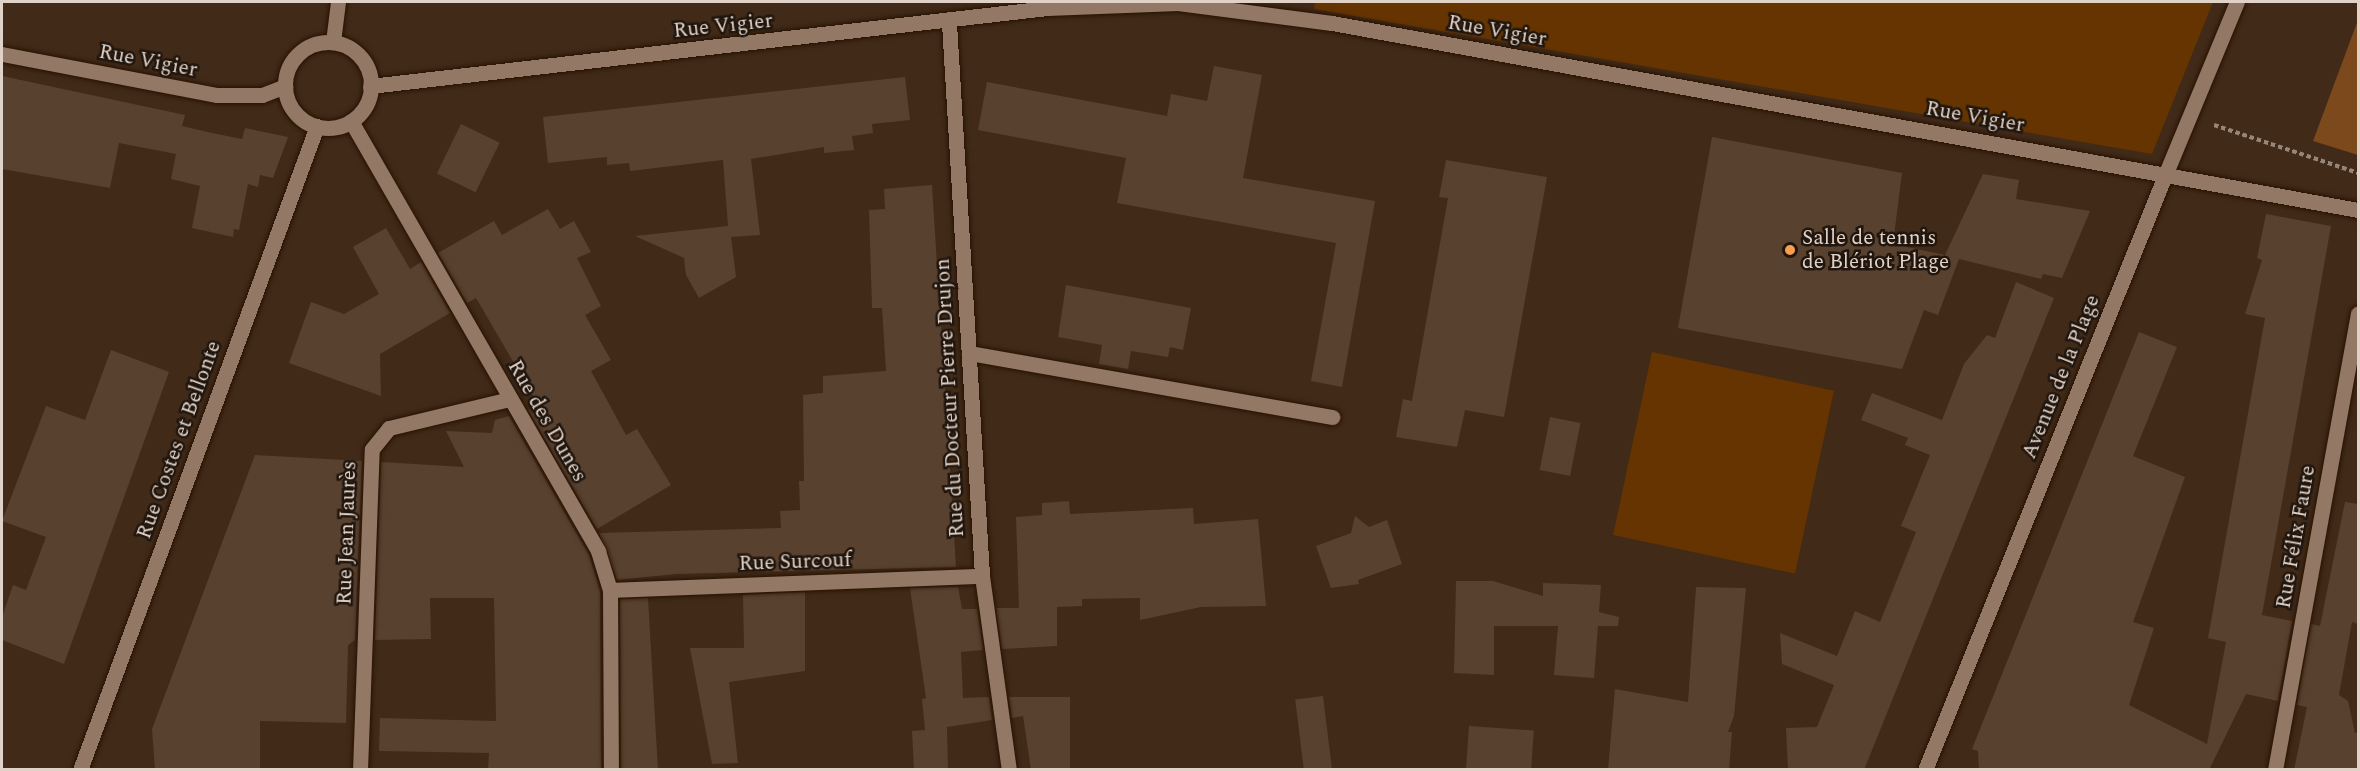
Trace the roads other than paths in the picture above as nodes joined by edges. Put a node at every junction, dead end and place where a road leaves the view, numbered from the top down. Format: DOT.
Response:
graph roads {
  1 [pos="338,2"];
  2 [pos="2237,2"];
  3 [pos="949,23"];
  4 [pos="333,42"];
  5 [pos="2,54"];
  6 [pos="285,86"];
  7 [pos="370,86"];
  8 [pos="351,121"];
  9 [pos="317,126"];
  10 [pos="2166,173"];
  11 [pos="2358,210"];
  12 [pos="2358,313"];
  13 [pos="969,353"];
  14 [pos="510,399"];
  15 [pos="1332,417"];
  16 [pos="982,576"];
  17 [pos="610,590"];
  18 [pos="80,770"];
  19 [pos="360,770"];
  20 [pos="611,770"];
  21 [pos="1010,770"];
  22 [pos="1925,770"];
  23 [pos="2275,770"];
  1 -- 4 [label="street"];
  2 -- 10 [label="street, Avenue de la Plage"];
  3 -- 7 [label="street, Rue Vigier"];
  3 -- 10 [label="street, Rue Vigier"];
  3 -- 13 [label="street, Rue du Docteur Pierre Drujon"];
  4 -- 6 [label="street"];
  4 -- 7 [label="street"];
  5 -- 6 [label="street, Rue Vigier"];
  6 -- 9 [label="street"];
  7 -- 8 [label="street"];
  8 -- 9 [label="street"];
  8 -- 14 [label="street, Rue des Dunes"];
  9 -- 18 [label="street, Rue Costes et Bellonte"];
  10 -- 11 [label="street, Rue Vigier"];
  10 -- 22 [label="street, Avenue de la Plage"];
  12 -- 23 [label="street, Rue Félix Faure"];
  13 -- 15 [label="street"];
  13 -- 16 [label="street, Rue du Docteur Pierre Drujon"];
  14 -- 17 [label="street, Rue des Dunes"];
  14 -- 19 [label="street, Rue Jean Jaurès"];
  16 -- 17 [label="street, Rue Surcouf"];
  16 -- 21 [label="street, Rue du Docteur Pierre Drujon"];
  17 -- 20 [label="street, Rue des Dunes"];
}
